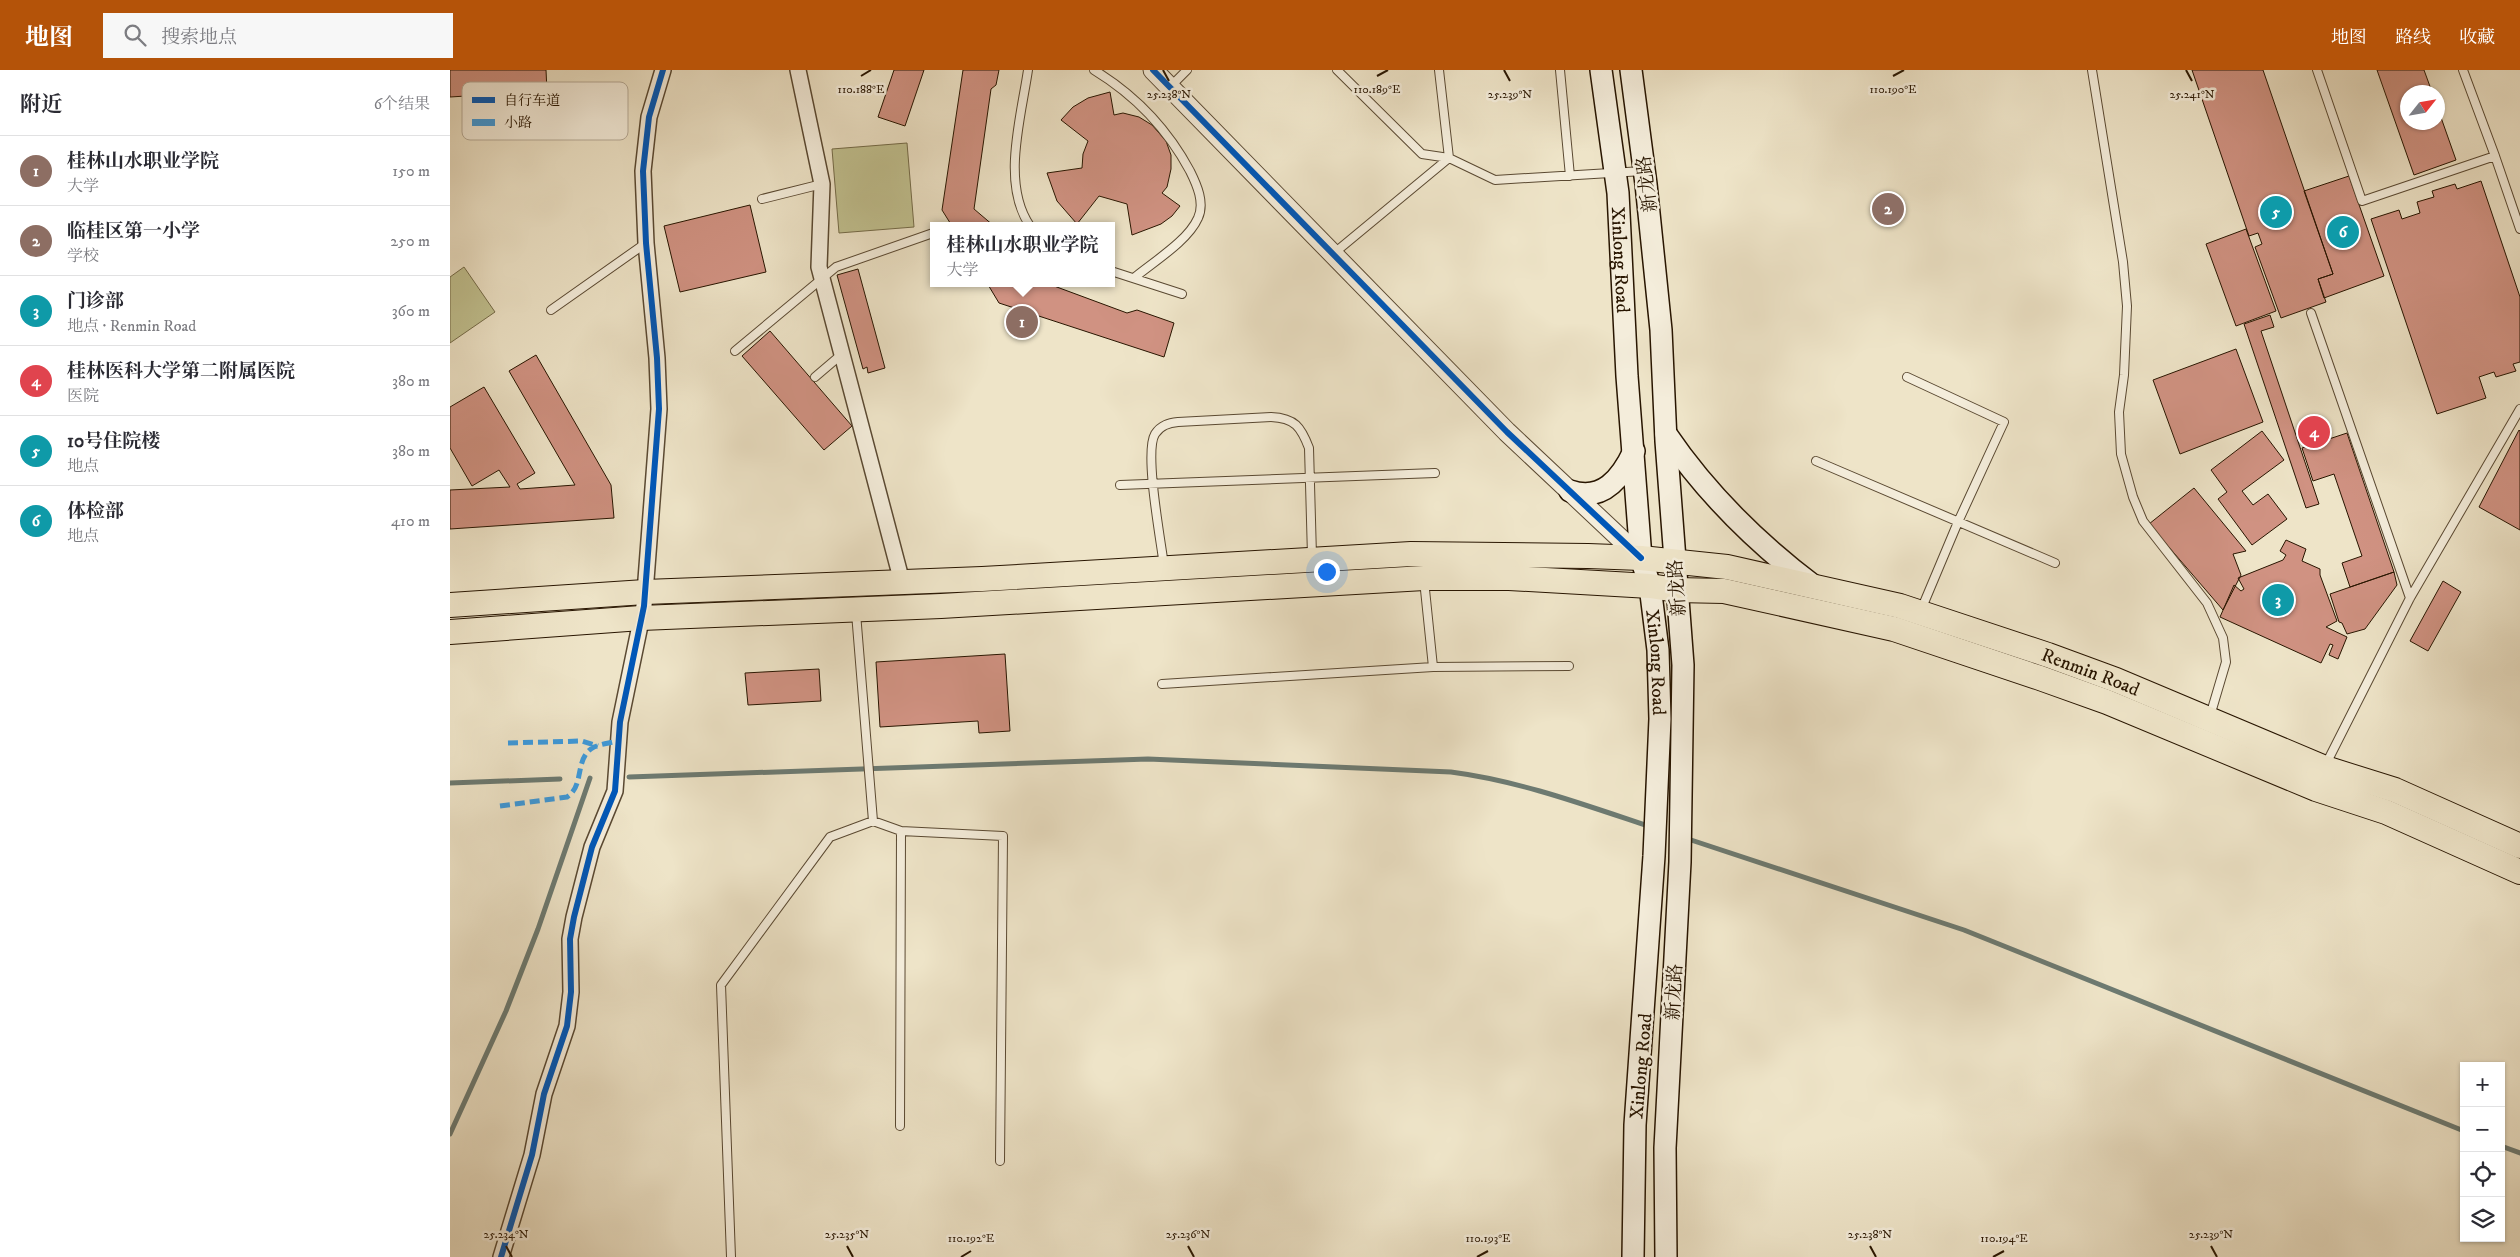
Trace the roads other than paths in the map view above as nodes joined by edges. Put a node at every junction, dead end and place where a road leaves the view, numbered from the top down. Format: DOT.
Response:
graph roads {
  1 [pos="663,70"];
  2 [pos="798,70"];
  3 [pos="1028,70"];
  4 [pos="1094,70"];
  5 [pos="1153,70"];
  6 [pos="1188,70"];
  7 [pos="1337,70"];
  8 [pos="1439,70"];
  9 [pos="1560,70"];
  10 [pos="1601,70"];
  11 [pos="1631,70"];
  12 [pos="2092,70"];
  13 [pos="2317,70"];
  14 [pos="2463,70"];
  15 [pos="1170,87"];
  16 [pos="2495,156"];
  17 [pos="1449,158"];
  18 [pos="1644,171"];
  19 [pos="1615,172"];
  20 [pos="1570,176"];
  21 [pos="822,184"];
  22 [pos="762,199"];
  23 [pos="1028,222"];
  24 [pos="2520,229"];
  25 [pos="930,234"];
  26 [pos="646,243"];
  27 [pos="1333,254"];
  28 [pos="1115,272"];
  29 [pos="822,277"];
  30 [pos="1134,278"];
  31 [pos="1182,294"];
  32 [pos="551,310"];
  33 [pos="2311,312"];
  34 [pos="735,351"];
  35 [pos="842,354"];
  36 [pos="815,377"];
  37 [pos="1906,377"];
  38 [pos="2520,409"];
  39 [pos="1666,434"];
  40 [pos="1634,451"];
  41 [pos="1816,461"];
  42 [pos="1434,473"];
  43 [pos="1309,477"];
  44 [pos="1154,483"];
  45 [pos="1120,485"];
  46 [pos="1570,491"];
  47 [pos="1958,522"];
  48 [pos="1641,558"];
  49 [pos="1312,560"];
  50 [pos="1675,563"];
  51 [pos="2055,563"];
  52 [pos="1164,568"];
  53 [pos="1424,578"];
  54 [pos="902,582"];
  55 [pos="1650,586"];
  56 [pos="1816,587"];
  57 [pos="1676,590"];
  58 [pos="645,592"];
  59 [pos="2410,598"];
  60 [pos="450,605"];
  61 [pos="856,610"];
  62 [pos="641,618"];
  63 [pos="1915,623"];
  64 [pos="450,632"];
  65 [pos="1569,666"];
  66 [pos="1433,667"];
  67 [pos="1162,684"];
  68 [pos="2205,729"];
  69 [pos="2320,779"];
  70 [pos="874,821"];
  71 [pos="901,831"];
  72 [pos="2520,846"];
  73 [pos="2520,872"];
  74 [pos="900,1126"];
  75 [pos="1000,1162"];
  76 [pos="501,1257"];
  77 [pos="731,1257"];
  78 [pos="1633,1257"];
  79 [pos="1666,1257"];
  1 -- 26 [label="street"];
  2 -- 21 [label="street"];
  3 -- 23 [label="lane"];
  4 -- 30 [label="lane"];
  5 -- 15 [label="street"];
  6 -- 15 [label="lane"];
  7 -- 17 [label="lane"];
  8 -- 17 [label="lane"];
  9 -- 20 [label="lane"];
  10 -- 19 [label="main road, Xinlong Road"];
  11 -- 18 [label="main road, 新龙路"];
  12 -- 68 [label="lane"];
  13 -- 16 [label="lane"];
  14 -- 16 [label="lane"];
  15 -- 27 [label="street"];
  16 -- 24 [label="lane"];
  17 -- 20 [label="lane"];
  17 -- 27 [label="lane"];
  18 -- 19 [label="lane"];
  18 -- 39 [label="main road, 新龙路"];
  19 -- 20 [label="lane"];
  19 -- 40 [label="main road, Xinlong Road"];
  21 -- 22 [label="lane"];
  21 -- 29 [label="street"];
  25 -- 29 [label="lane"];
  26 -- 32 [label="lane"];
  26 -- 58 [label="street"];
  27 -- 46 [label="street"];
  28 -- 30 [label="lane"];
  29 -- 34 [label="lane"];
  29 -- 35 [label="street"];
  30 -- 31 [label="lane"];
  33 -- 59 [label="lane"];
  35 -- 36 [label="lane"];
  35 -- 54 [label="street"];
  37 -- 47 [label="lane"];
  38 -- 59 [label="lane"];
  39 -- 50 [label="main road, 新龙路"];
  39 -- 56 [label="main road"];
  40 -- 46 [label="main road"];
  40 -- 48 [label="main road, Xinlong Road"];
  41 -- 47 [label="lane"];
  42 -- 43 [label="lane"];
  43 -- 44 [label="lane"];
  43 -- 44 [label="lane"];
  43 -- 49 [label="lane"];
  44 -- 45 [label="lane"];
  44 -- 52 [label="lane"];
  46 -- 48 [label="street"];
  47 -- 51 [label="lane"];
  47 -- 63 [label="lane"];
  48 -- 49 [label="main road, Renmin Road"];
  48 -- 50 [label="main road, Renmin Road"];
  48 -- 55 [label="main road, Xinlong Road"];
  49 -- 52 [label="main road, Renmin Road"];
  50 -- 56 [label="main road, Renmin Road"];
  50 -- 57 [label="main road, 新龙路"];
  52 -- 54 [label="main road, Renmin Road"];
  53 -- 55 [label="main road, Renmin Road"];
  53 -- 61 [label="main road, Renmin Road"];
  53 -- 66 [label="lane"];
  54 -- 58 [label="main road, Renmin Road"];
  55 -- 57 [label="main road, Renmin Road"];
  55 -- 78 [label="main road, Xinlong Road"];
  56 -- 63 [label="main road, Renmin Road"];
  57 -- 63 [label="main road, Renmin Road"];
  57 -- 79 [label="main road, 新龙路"];
  58 -- 60 [label="main road, Renmin Road"];
  58 -- 62 [label="street"];
  59 -- 69 [label="lane"];
  61 -- 62 [label="main road, Renmin Road"];
  61 -- 70 [label="lane"];
  62 -- 64 [label="main road, Renmin Road"];
  62 -- 76 [label="street"];
  63 -- 68 [label="main road, Renmin Road"];
  65 -- 66 [label="lane"];
  66 -- 67 [label="lane"];
  68 -- 69 [label="main road, Renmin Road"];
  69 -- 72 [label="main road, Renmin Road"];
  69 -- 73 [label="main road, Renmin Road"];
  70 -- 71 [label="lane"];
  70 -- 77 [label="lane"];
  71 -- 74 [label="lane"];
  71 -- 75 [label="lane"];
}
